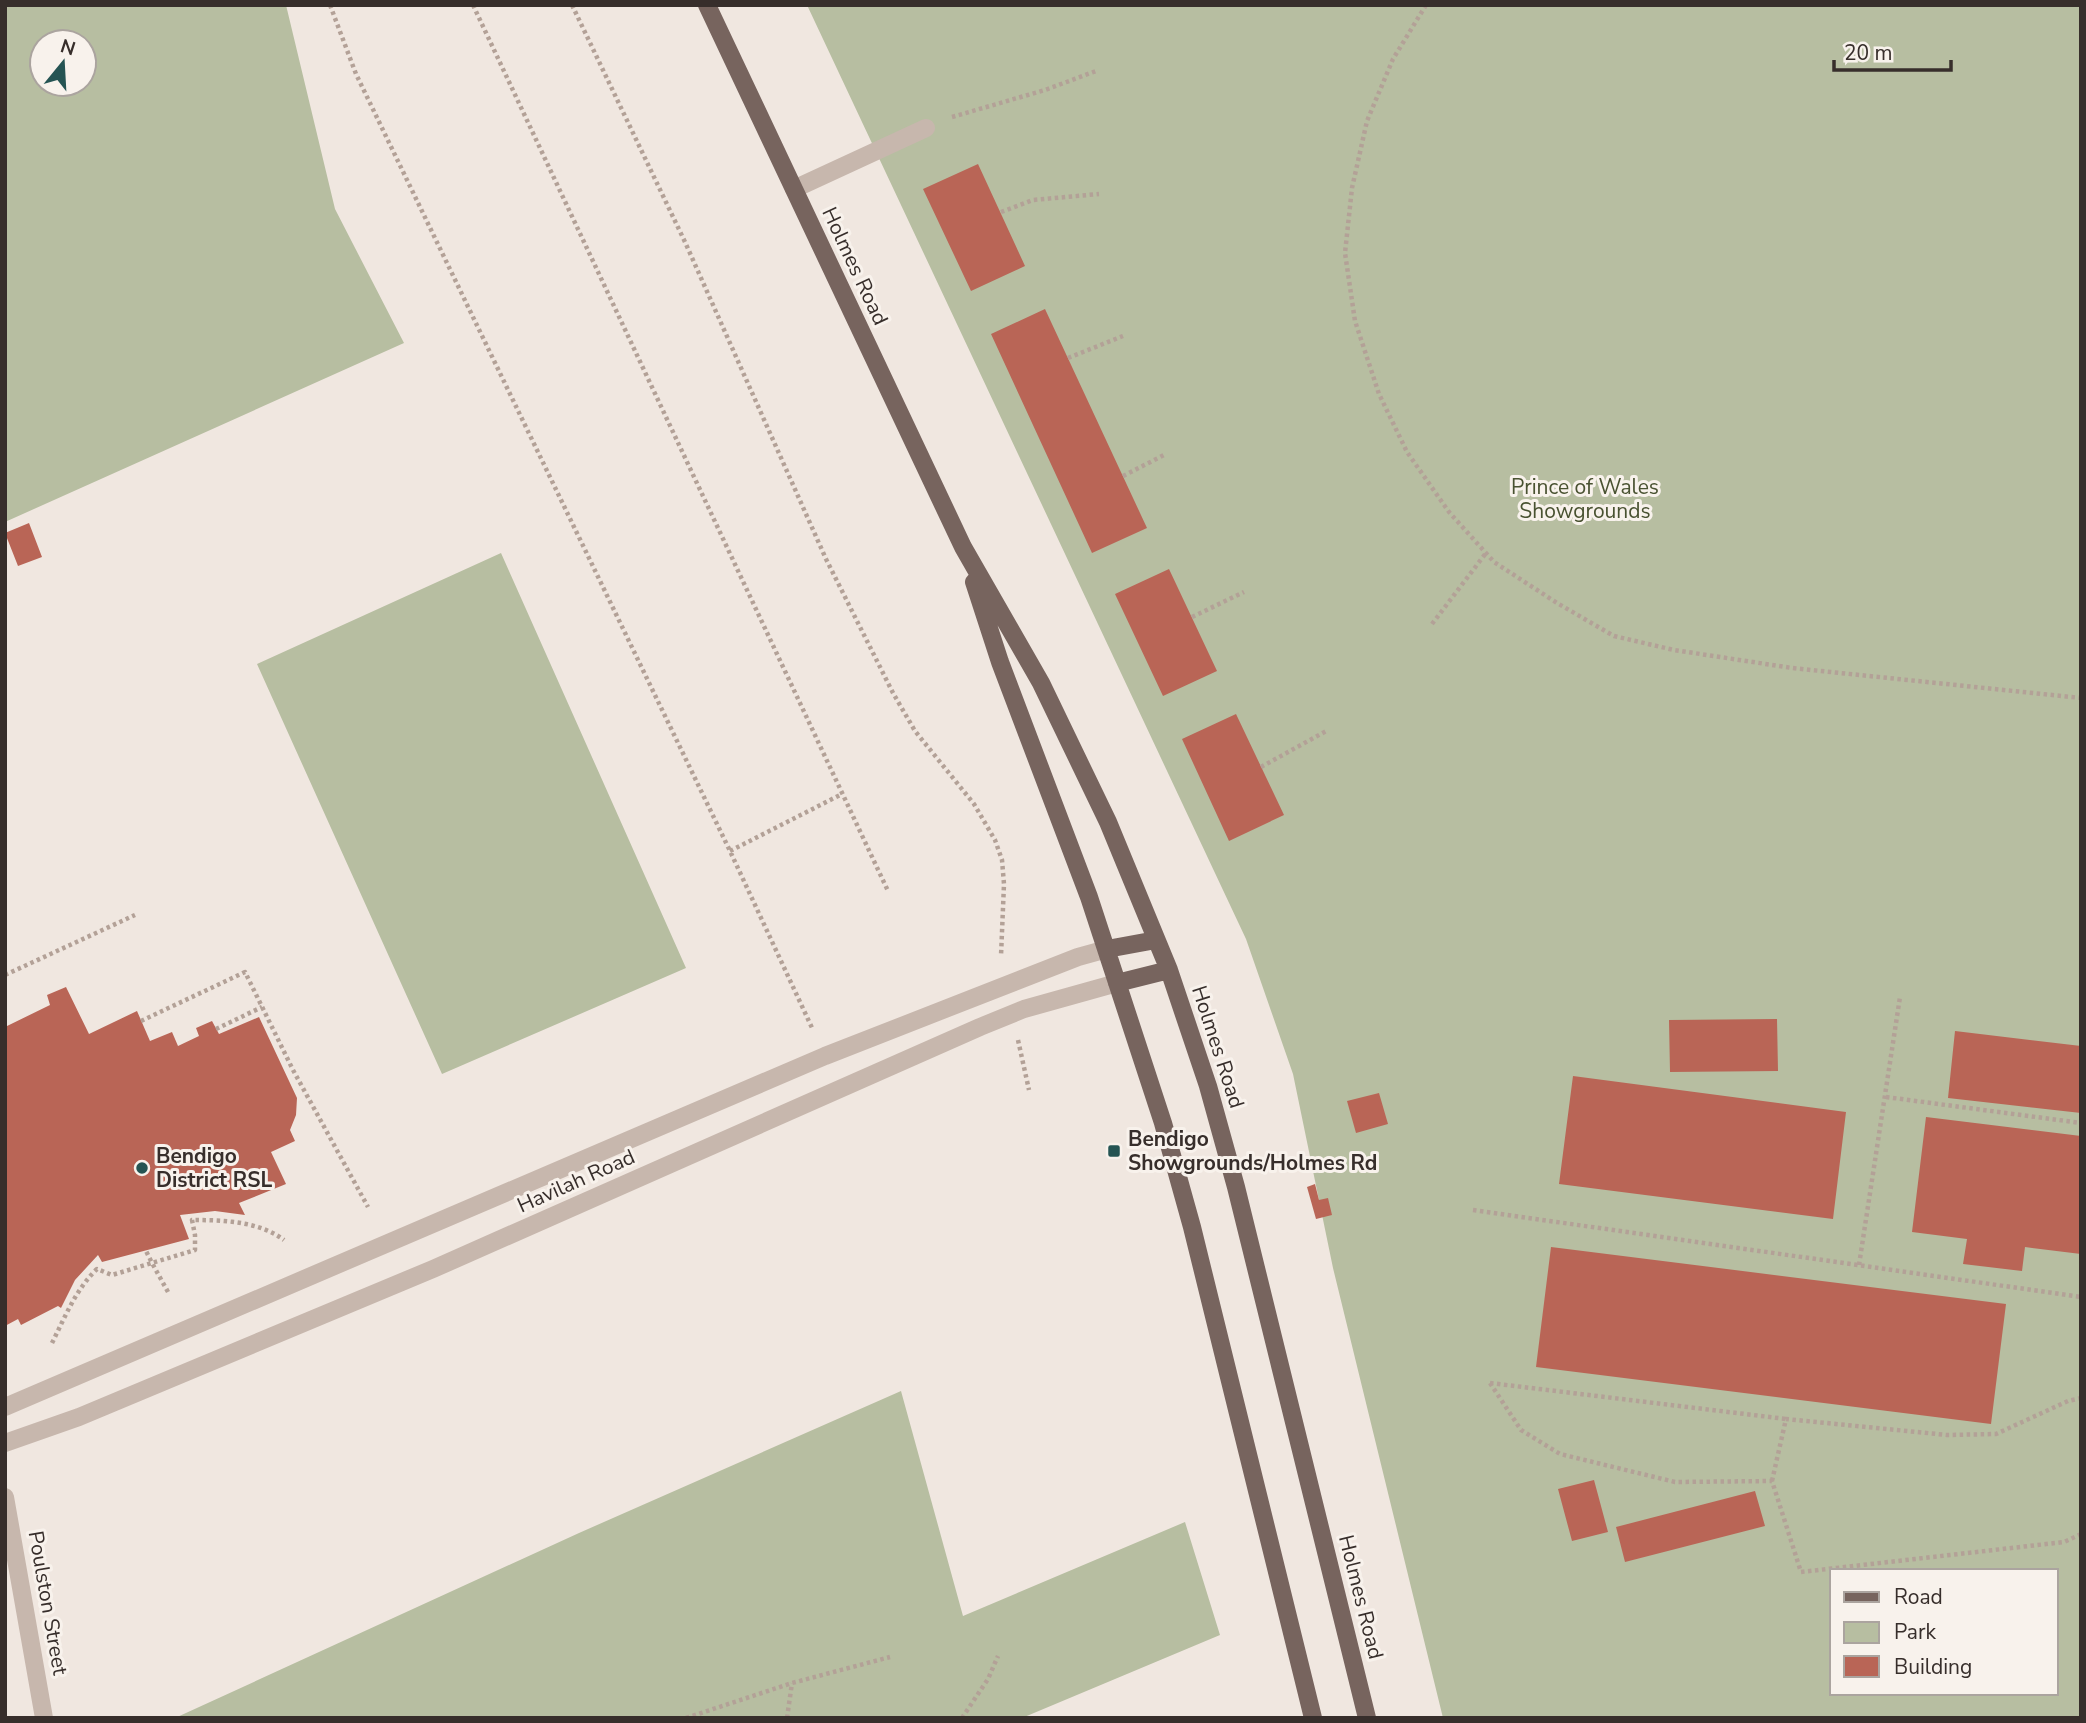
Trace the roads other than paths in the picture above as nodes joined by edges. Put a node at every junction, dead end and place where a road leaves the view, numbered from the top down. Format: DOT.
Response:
graph roads {
  1 [pos="707,5"];
  2 [pos="926,128"];
  3 [pos="794,189"];
  4 [pos="962,547"];
  5 [pos="1157,940"];
  6 [pos="1107,949"];
  7 [pos="1169,970"];
  8 [pos="1117,983"];
  9 [pos="5,1407"];
  10 [pos="5,1443"];
  11 [pos="5,1497"];
  12 [pos="44,1718"];
  13 [pos="1313,1718"];
  14 [pos="1367,1718"];
  1 -- 3 [label="main road, Holmes Road"];
  2 -- 3 [label="street"];
  3 -- 4 [label="main road, Holmes Road"];
  4 -- 5 [label="main road, Holmes Road"];
  4 -- 6 [label="main road, Holmes Road"];
  5 -- 6 [label="main road, Havilah Road"];
  5 -- 7 [label="main road, Holmes Road"];
  6 -- 8 [label="main road, Holmes Road"];
  6 -- 9 [label="street, Havilah Road"];
  7 -- 8 [label="main road, Havilah Road"];
  7 -- 14 [label="main road, Holmes Road"];
  8 -- 10 [label="street, Havilah Road"];
  8 -- 13 [label="main road, Holmes Road"];
  11 -- 12 [label="street, Poulston Street"];
}
